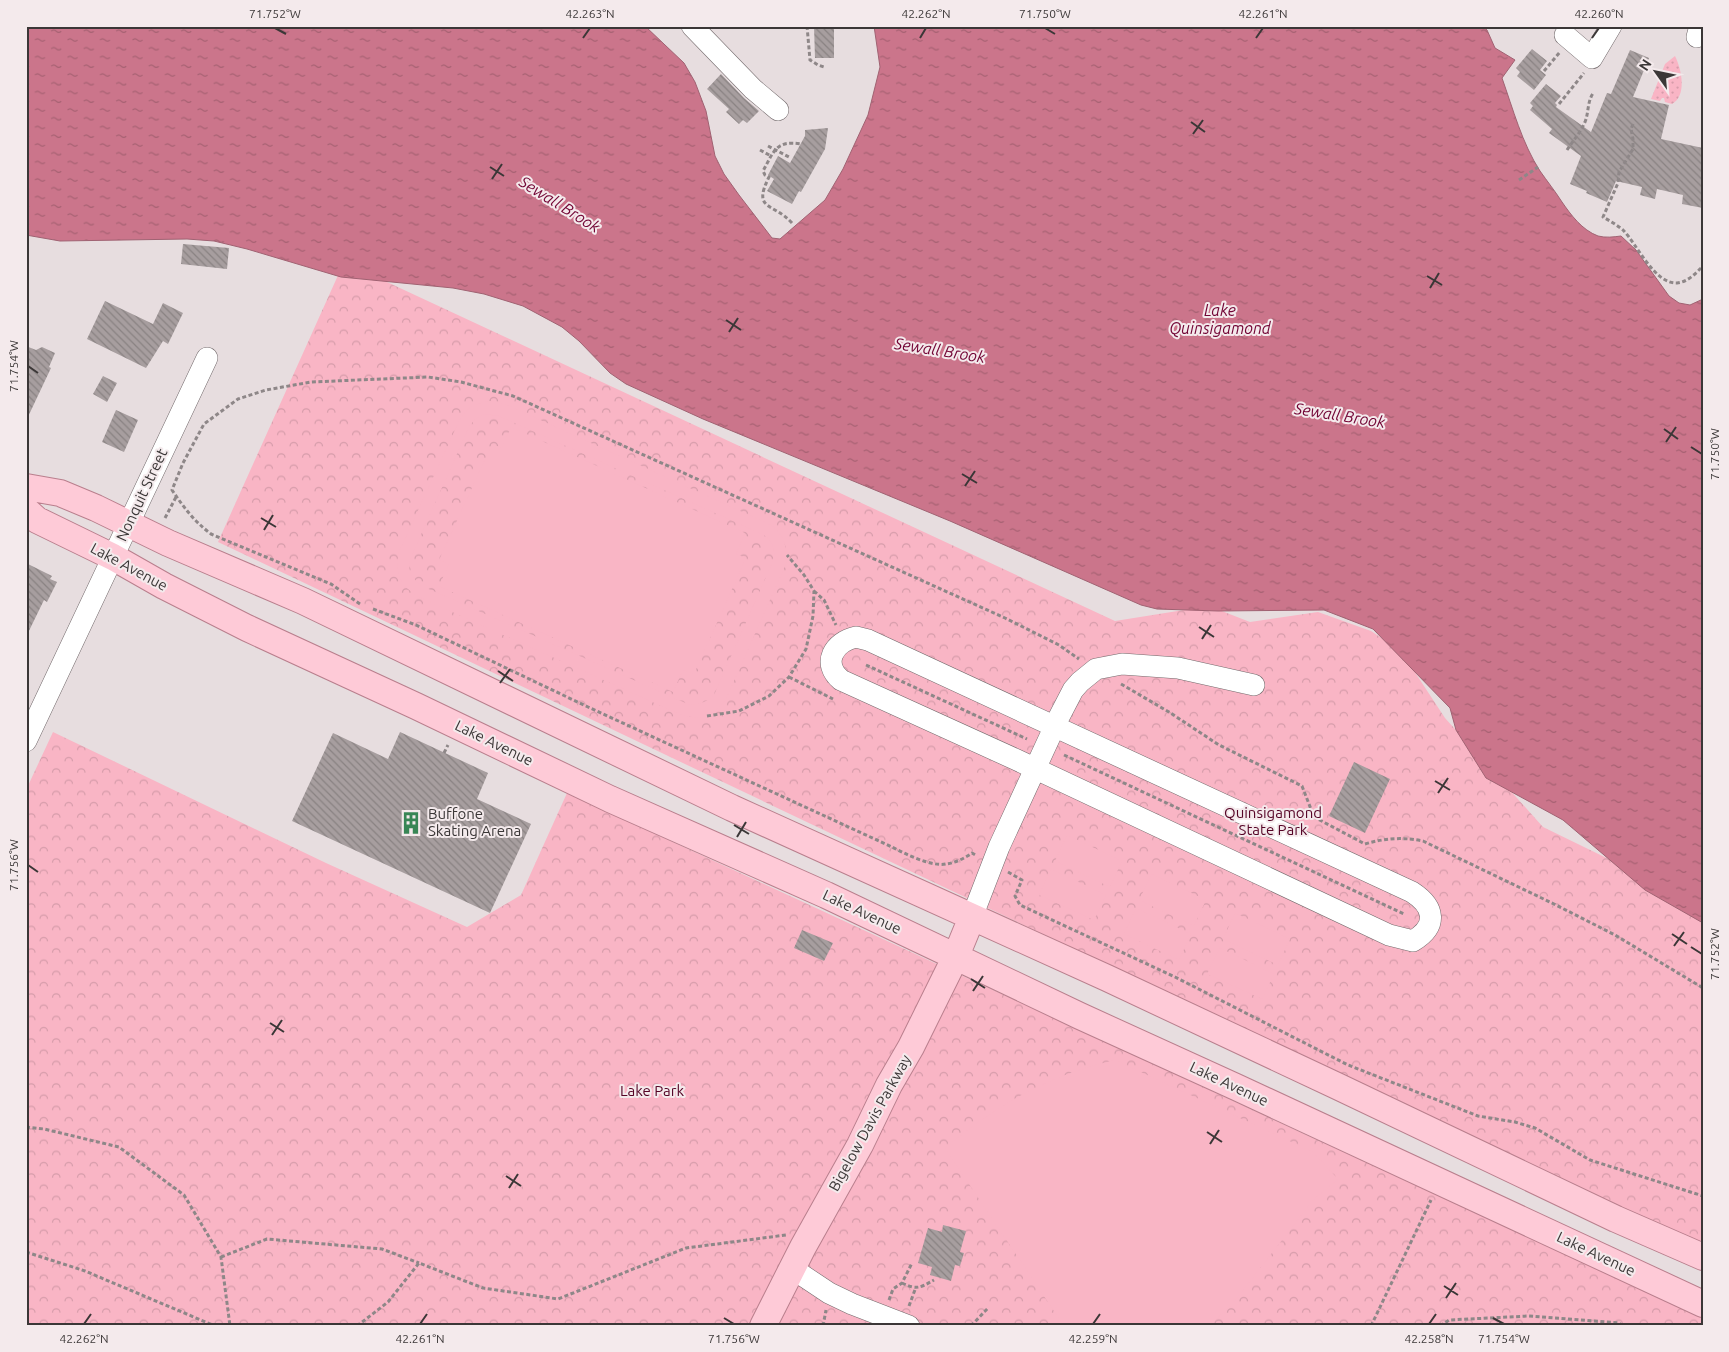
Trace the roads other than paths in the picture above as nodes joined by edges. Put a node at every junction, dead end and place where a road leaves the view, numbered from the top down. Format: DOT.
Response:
graph roads {
  1 [pos="692,26"];
  2 [pos="1611,26"];
  3 [pos="1565,35"];
  4 [pos="778,110"];
  5 [pos="207,358"];
  6 [pos="26,488"];
  7 [pos="26,510"];
  8 [pos="129,524"];
  9 [pos="113,557"];
  10 [pos="1254,685"];
  11 [pos="1054,727"];
  12 [pos="26,741"];
  13 [pos="1035,768"];
  14 [pos="972,917"];
  15 [pos="956,956"];
  16 [pos="1703,1257"];
  17 [pos="793,1269"];
  18 [pos="1703,1304"];
  19 [pos="763,1326"];
  20 [pos="909,1326"];
  1 -- 4 [label="street"];
  2 -- 3 [label="street"];
  5 -- 8 [label="street, Nonquit Street"];
  6 -- 8 [label="main road"];
  7 -- 9 [label="main road, Lake Avenue"];
  8 -- 9 [label="street, Nonquit Street"];
  8 -- 14 [label="main road"];
  9 -- 12 [label="street, Nonquit Street"];
  9 -- 15 [label="main road, Lake Avenue"];
  10 -- 11 [label="street"];
  11 -- 13 [label="street"];
  11 -- 13 [label="street"];
  11 -- 13 [label="street"];
  13 -- 14 [label="street"];
  14 -- 15 [label="main road, Bigelow Davis Parkway"];
  14 -- 16 [label="main road"];
  15 -- 17 [label="main road, Bigelow Davis Parkway"];
  15 -- 18 [label="main road, Lake Avenue"];
  17 -- 19 [label="main road, Bigelow Davis Parkway"];
  17 -- 20 [label="street"];
}
